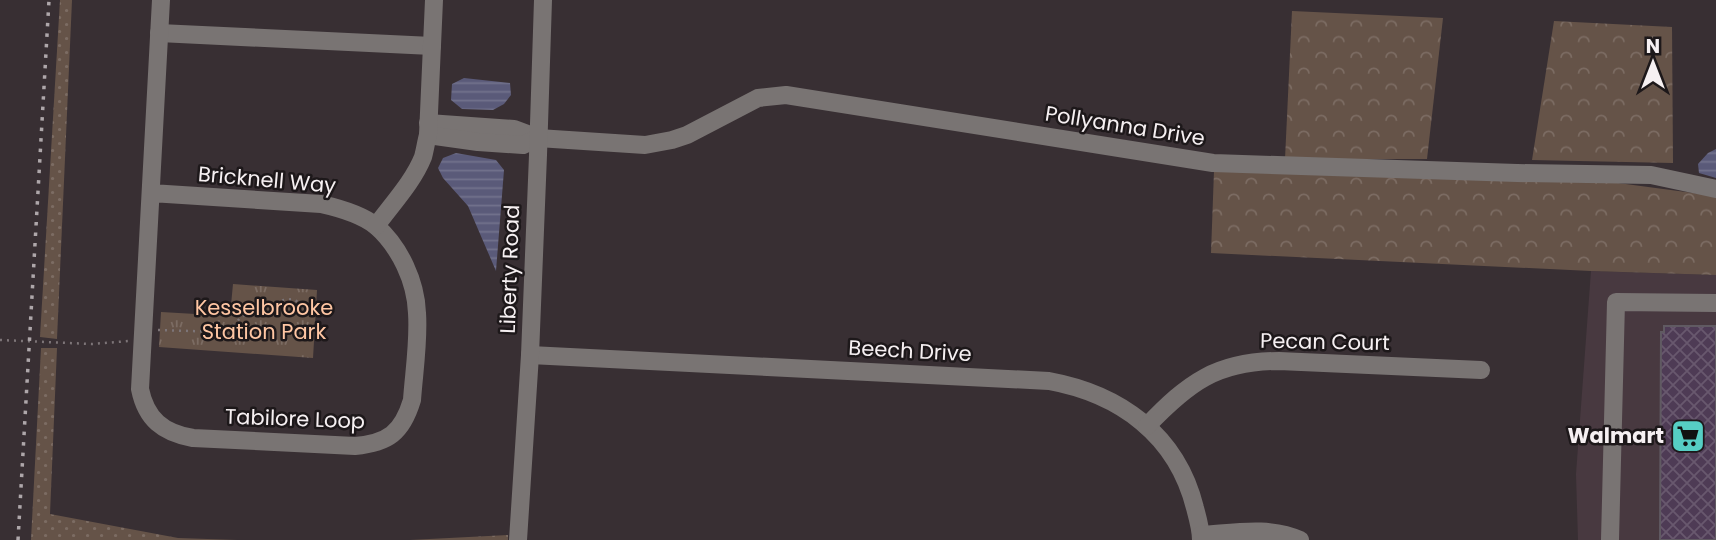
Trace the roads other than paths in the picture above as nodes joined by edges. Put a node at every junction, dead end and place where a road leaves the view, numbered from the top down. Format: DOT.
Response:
graph roads {
  1 [pos="161,0"];
  2 [pos="434,0"];
  3 [pos="543,0"];
  4 [pos="159,33"];
  5 [pos="432,46"];
  6 [pos="428,129"];
  7 [pos="538,138"];
  8 [pos="1716,189"];
  9 [pos="151,193"];
  10 [pos="376,226"];
  11 [pos="1716,303"];
  12 [pos="530,355"];
  13 [pos="1481,370"];
  14 [pos="1147,426"];
  15 [pos="1201,538"];
  16 [pos="518,540"];
  17 [pos="1300,540"];
  18 [pos="1610,540"];
  1 -- 4 [label="street, Tabilore Loop"];
  2 -- 5 [label="street"];
  3 -- 7 [label="street, Liberty Road"];
  4 -- 5 [label="street"];
  4 -- 9 [label="street, Tabilore Loop"];
  5 -- 6 [label="street"];
  6 -- 7 [label="street, Pollyanna Drive"];
  6 -- 10 [label="street"];
  7 -- 8 [label="street, Pollyanna Drive"];
  7 -- 12 [label="street, Liberty Road"];
  9 -- 10 [label="street, Bricknell Way"];
  9 -- 10 [label="street, Tabilore Loop"];
  11 -- 18 [label="street"];
  12 -- 14 [label="street, Beech Drive"];
  12 -- 16 [label="street, Liberty Road"];
  13 -- 14 [label="street, Pecan Court"];
  14 -- 15 [label="street, Beech Drive"];
  15 -- 17 [label="street"];
}
